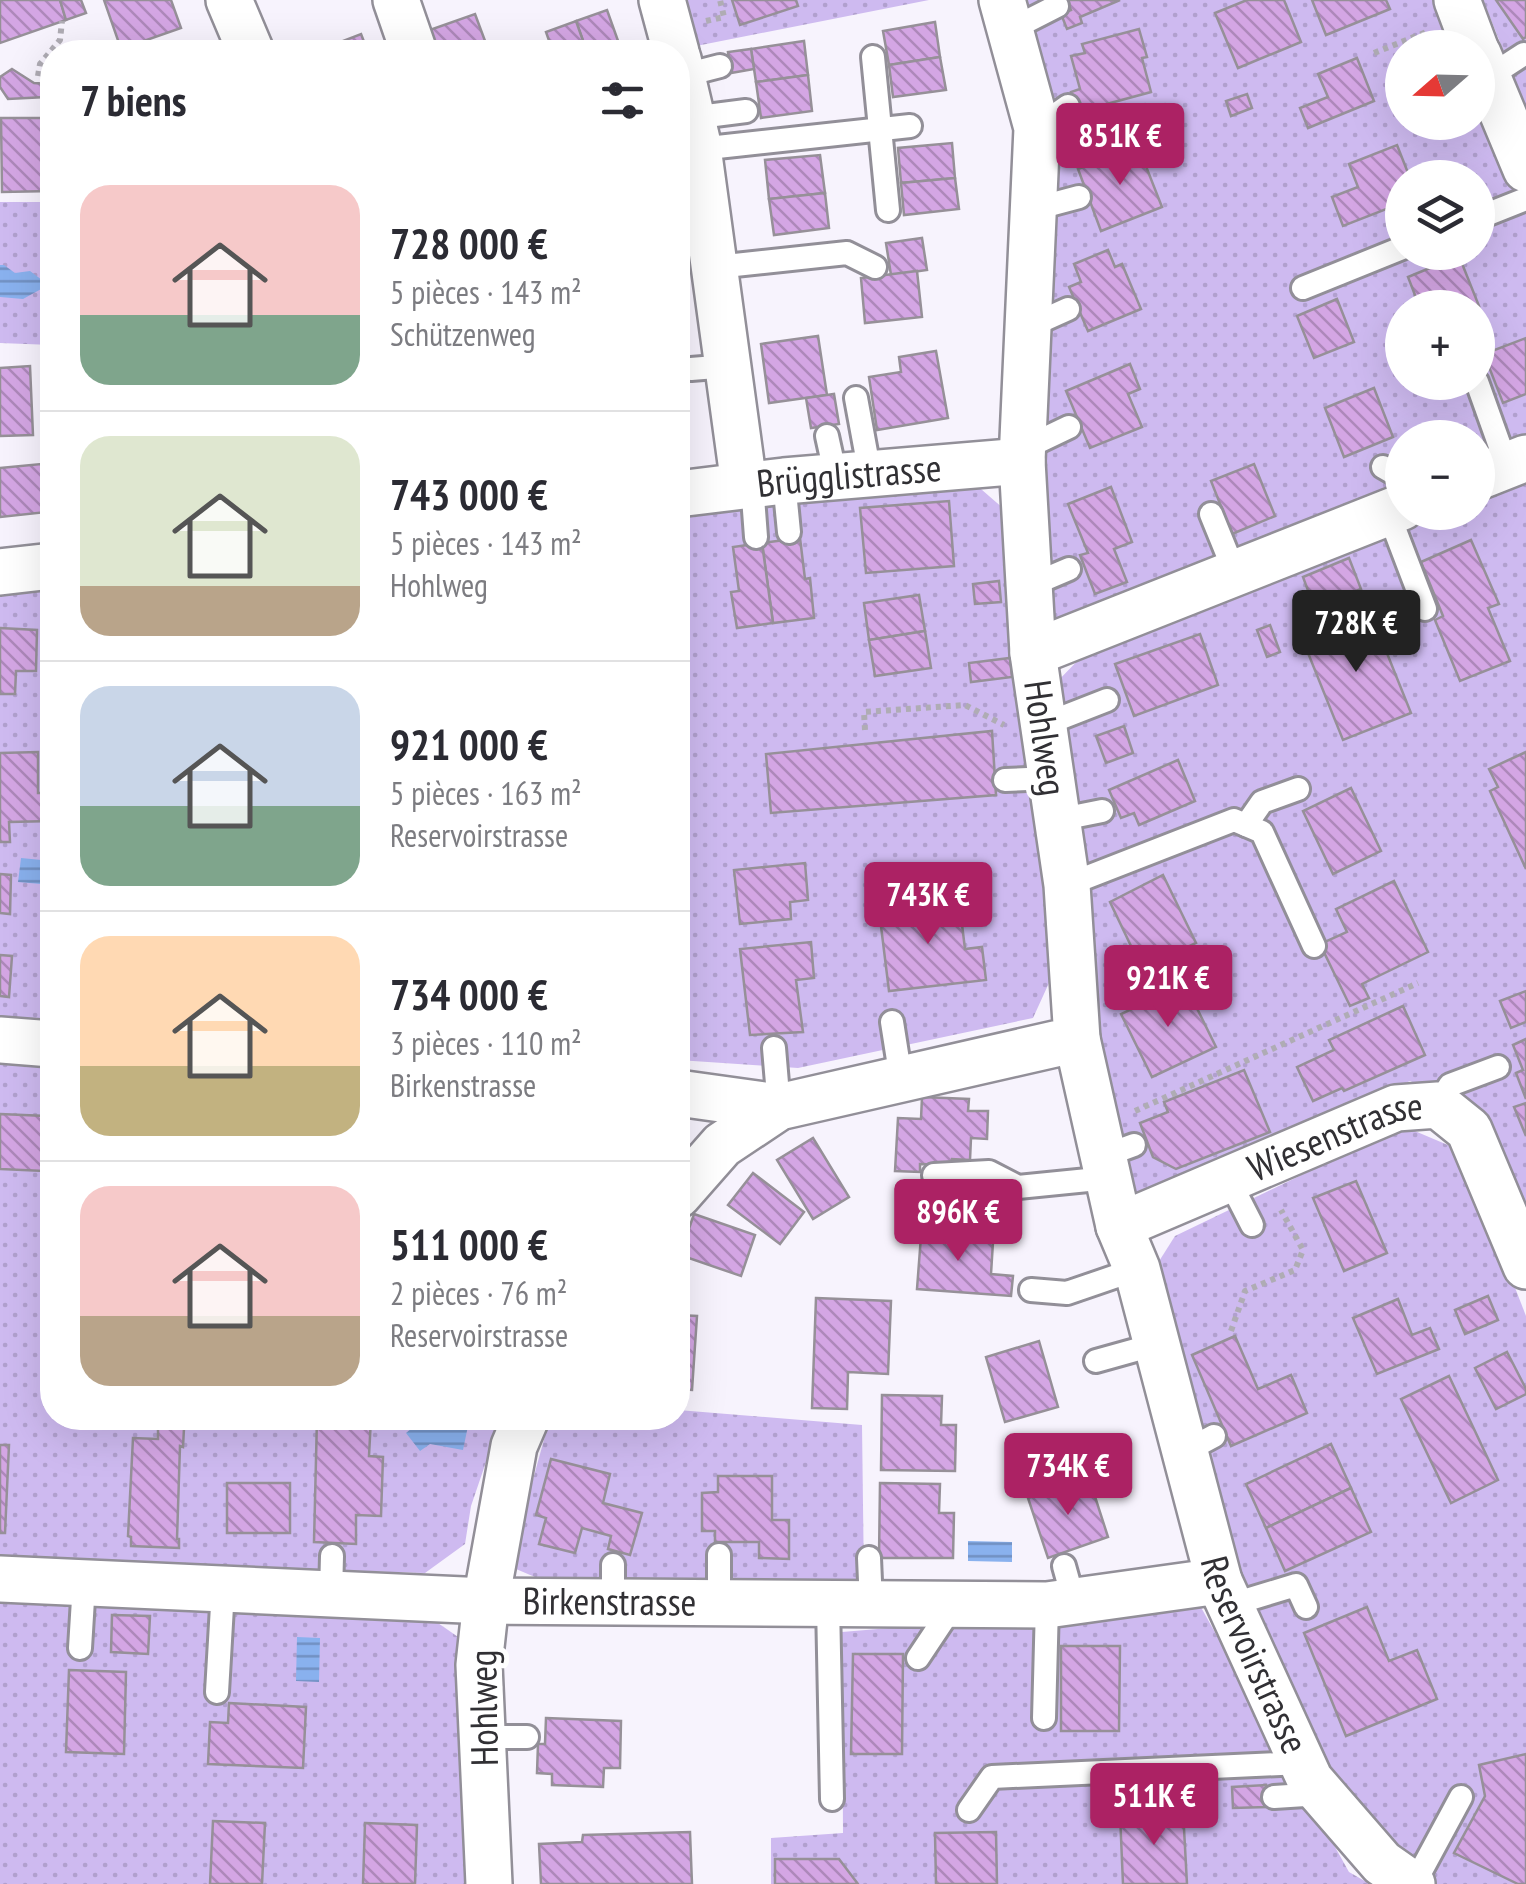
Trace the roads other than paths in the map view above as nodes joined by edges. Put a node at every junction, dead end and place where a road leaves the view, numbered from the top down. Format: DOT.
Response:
graph roads {
  1 [pos="229,0"];
  2 [pos="396,0"];
  3 [pos="662,0"];
  4 [pos="1058,6"];
  5 [pos="1006,15"];
  6 [pos="246,40"];
  7 [pos="410,40"];
  8 [pos="673,40"];
  9 [pos="872,57"];
  10 [pos="1495,89"];
  11 [pos="690,96"];
  12 [pos="690,96"];
  13 [pos="746,111"];
  14 [pos="910,126"];
  15 [pos="882,130"];
  16 [pos="690,133"];
  17 [pos="1525,171"];
  18 [pos="1079,198"];
  19 [pos="1495,201"];
  20 [pos="692,208"];
  21 [pos="1034,208"];
  22 [pos="888,210"];
  23 [pos="1385,255"];
  24 [pos="716,267"];
  25 [pos="874,267"];
  26 [pos="1304,288"];
  27 [pos="856,398"];
  28 [pos="1483,400"];
  29 [pos="1068,427"];
  30 [pos="1023,455"];
  31 [pos="1504,467"];
  32 [pos="871,470"];
  33 [pos="760,484"];
  34 [pos="690,493"];
  35 [pos="1385,496"];
  36 [pos="1211,514"];
  37 [pos="1404,530"];
  38 [pos="789,532"];
  39 [pos="756,537"];
  40 [pos="40,567"];
  41 [pos="0,572"];
  42 [pos="1235,573"];
  43 [pos="1425,609"];
  44 [pos="1033,653"];
  45 [pos="1108,700"];
  46 [pos="1050,768"];
  47 [pos="1005,780"];
  48 [pos="1298,789"];
  49 [pos="1102,811"];
  50 [pos="1246,825"];
  51 [pos="1067,885"];
  52 [pos="1314,946"];
  53 [pos="892,1022"];
  54 [pos="1077,1039"];
  55 [pos="0,1040"];
  56 [pos="40,1043"];
  57 [pos="774,1048"];
  58 [pos="1498,1066"];
  59 [pos="902,1079"];
  60 [pos="690,1095"];
  61 [pos="1438,1105"];
  62 [pos="778,1107"];
  63 [pos="1111,1152"];
  64 [pos="1243,1173"];
  65 [pos="934,1175"];
  66 [pos="690,1181"];
  67 [pos="1252,1224"];
  68 [pos="1119,1226"];
  69 [pos="1526,1266"];
  70 [pos="1137,1269"];
  71 [pos="1032,1290"];
  72 [pos="1158,1344"];
  73 [pos="1096,1361"];
  74 [pos="521,1430"];
  75 [pos="719,1555"];
  76 [pos="869,1558"];
  77 [pos="0,1579"];
  78 [pos="84,1583"];
  79 [pos="223,1589"];
  80 [pos="1062,1591"];
  81 [pos="1224,1593"];
  82 [pos="486,1601"];
  83 [pos="719,1602"];
  84 [pos="849,1604"];
  85 [pos="954,1604"];
  86 [pos="1306,1608"];
  87 [pos="80,1648"];
  88 [pos="918,1658"];
  89 [pos="217,1692"];
  90 [pos="1044,1718"];
  91 [pos="482,1737"];
  92 [pos="527,1737"];
  93 [pos="1300,1785"];
  94 [pos="1461,1797"];
  95 [pos="832,1800"];
  96 [pos="969,1810"];
  97 [pos="1406,1882"];
  98 [pos="489,1884"];
  1 -- 6 [label="street"];
  2 -- 7 [label="street"];
  3 -- 8 [label="street"];
  4 -- 5 [label="lane"];
  5 -- 21 [label="street, Hohlweg"];
  9 -- 15 [label="lane"];
  10 -- 17 [label="street"];
  11 -- 13 [label="lane"];
  12 -- 15 [label="lane"];
  14 -- 15 [label="lane"];
  15 -- 22 [label="lane"];
  16 -- 20 [label="street"];
  17 -- 19 [label="lane"];
  18 -- 21 [label="lane"];
  20 -- 24 [label="street"];
  21 -- 30 [label="street, Hohlweg"];
  23 -- 26 [label="lane"];
  24 -- 25 [label="lane"];
  24 -- 33 [label="street"];
  27 -- 32 [label="lane"];
  28 -- 31 [label="lane"];
  29 -- 30 [label="lane"];
  30 -- 32 [label="street, Brügglistrasse"];
  30 -- 44 [label="street, Hohlweg"];
  32 -- 33 [label="street, Brügglistrasse"];
  33 -- 34 [label="street, Brügglistrasse"];
  33 -- 38 [label="lane"];
  33 -- 39 [label="lane"];
  35 -- 42 [label="street"];
  36 -- 42 [label="lane"];
  37 -- 43 [label="lane"];
  40 -- 41 [label="street"];
  42 -- 44 [label="street"];
  44 -- 46 [label="street, Hohlweg"];
  45 -- 46 [label="lane"];
  46 -- 47 [label="lane"];
  46 -- 49 [label="lane"];
  46 -- 51 [label="street, Hohlweg"];
  48 -- 50 [label="lane"];
  50 -- 51 [label="lane"];
  50 -- 52 [label="lane"];
  51 -- 54 [label="street, Hohlweg"];
  53 -- 59 [label="lane"];
  54 -- 59 [label="street"];
  54 -- 63 [label="street, Reservoirstrasse"];
  55 -- 56 [label="street"];
  57 -- 62 [label="lane"];
  58 -- 61 [label="lane"];
  59 -- 62 [label="street"];
  60 -- 62 [label="street"];
  61 -- 64 [label="street, Wiesenstrasse"];
  61 -- 69 [label="street, Wiesenstrasse"];
  62 -- 66 [label="street"];
  63 -- 65 [label="lane"];
  63 -- 68 [label="street, Reservoirstrasse"];
  64 -- 67 [label="lane"];
  64 -- 68 [label="street, Wiesenstrasse"];
  68 -- 70 [label="street, Reservoirstrasse"];
  70 -- 71 [label="lane"];
  70 -- 72 [label="street, Reservoirstrasse"];
  72 -- 73 [label="lane"];
  72 -- 81 [label="street, Reservoirstrasse"];
  74 -- 82 [label="street, Hohlweg"];
  75 -- 83 [label="lane"];
  76 -- 84 [label="lane"];
  77 -- 78 [label="street, Birkenstrasse"];
  78 -- 79 [label="street, Birkenstrasse"];
  78 -- 87 [label="lane"];
  79 -- 82 [label="street, Birkenstrasse"];
  79 -- 89 [label="lane"];
  80 -- 81 [label="street, Birkenstrasse"];
  80 -- 85 [label="street, Birkenstrasse"];
  80 -- 90 [label="lane"];
  81 -- 86 [label="lane"];
  81 -- 93 [label="street, Reservoirstrasse"];
  82 -- 83 [label="street, Birkenstrasse"];
  82 -- 91 [label="street, Hohlweg"];
  83 -- 84 [label="street, Birkenstrasse"];
  84 -- 85 [label="street, Birkenstrasse"];
  84 -- 95 [label="lane"];
  85 -- 88 [label="lane"];
  91 -- 92 [label="lane"];
  91 -- 98 [label="street, Hohlweg"];
  93 -- 96 [label="lane"];
  93 -- 97 [label="street, Reservoirstrasse"];
  94 -- 97 [label="lane"];
}
